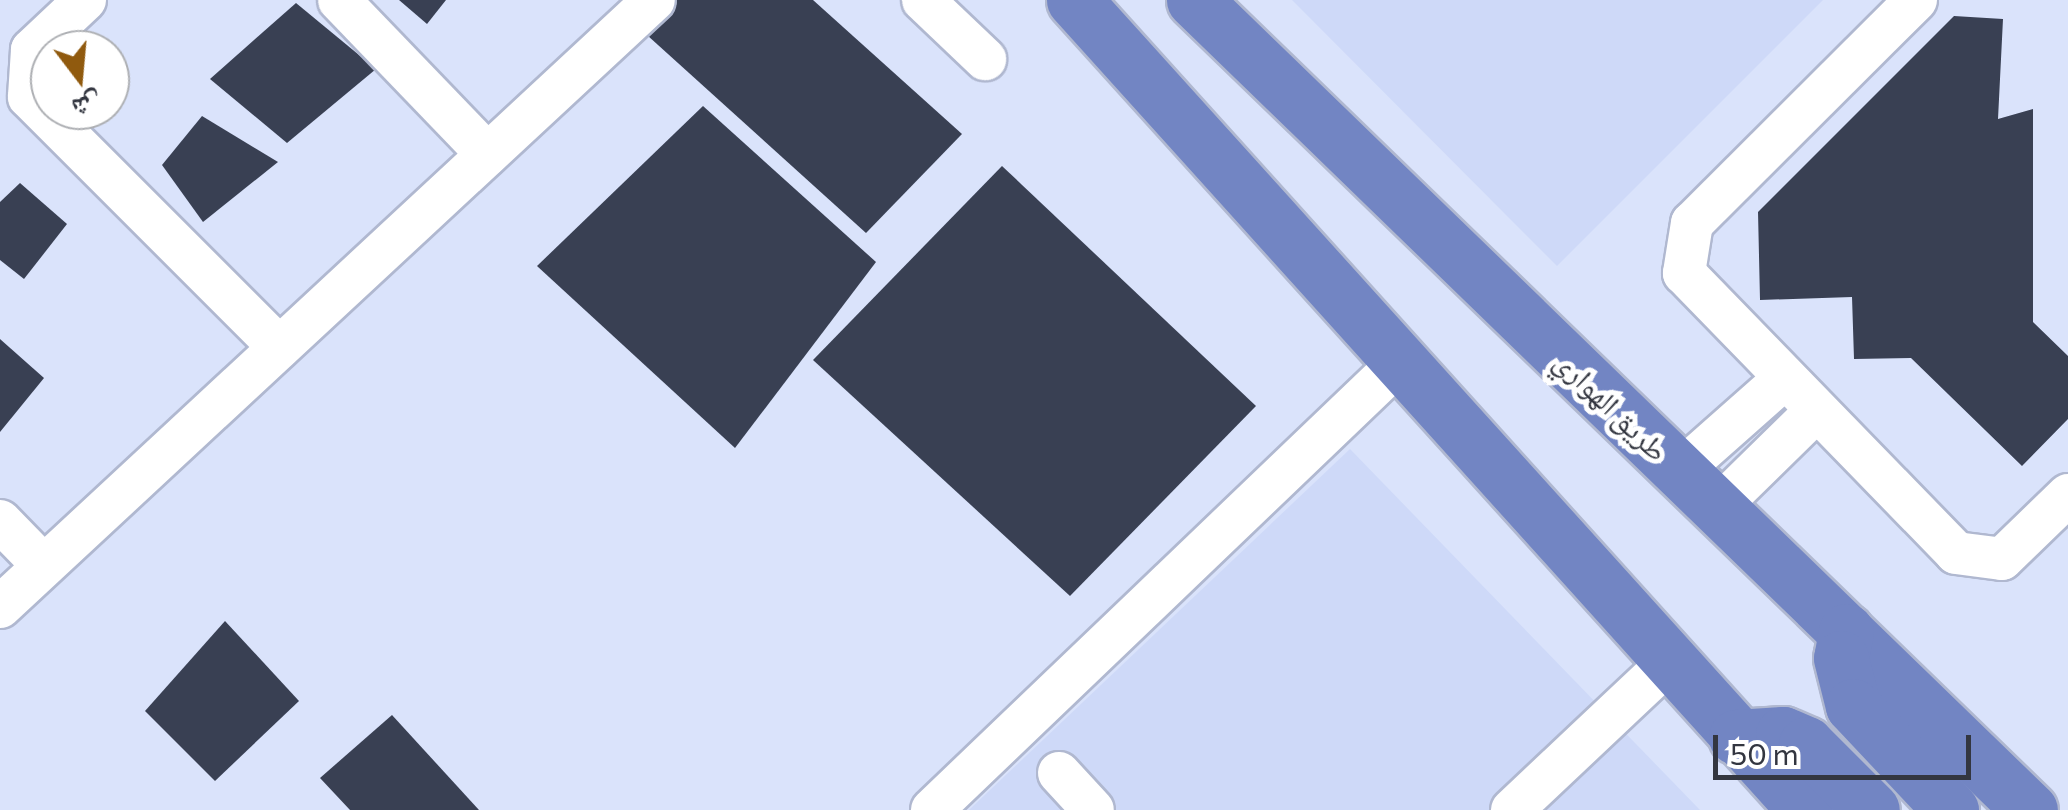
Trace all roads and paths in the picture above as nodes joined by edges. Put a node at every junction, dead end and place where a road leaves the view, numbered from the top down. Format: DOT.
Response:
graph roads {
  1 [pos="86,0"];
  2 [pos="339,0"];
  3 [pos="654,0"];
  4 [pos="923,0"];
  5 [pos="1074,0"];
  6 [pos="1194,0"];
  7 [pos="1916,0"];
  8 [pos="984,60"];
  9 [pos="487,154"];
  10 [pos="279,347"];
  11 [pos="1399,364"];
  12 [pos="1784,380"];
  13 [pos="1815,412"];
  14 [pos="1699,489"];
  15 [pos="2068,495"];
  16 [pos="0,521"];
  17 [pos="44,566"];
  18 [pos="0,608"];
  19 [pos="1846,631"];
  20 [pos="1667,664"];
  21 [pos="1736,737"];
  22 [pos="1059,774"];
  23 [pos="932,810"];
  24 [pos="1093,810"];
  25 [pos="1512,810"];
  26 [pos="1805,810"];
  27 [pos="1872,810"];
  28 [pos="1951,810"];
  29 [pos="2030,810"];
  1 -- 10 [label="street"];
  2 -- 9 [label="street"];
  3 -- 9 [label="street"];
  4 -- 8 [label="street"];
  5 -- 11 [label="highway"];
  6 -- 14 [label="highway, طريق الهواري"];
  7 -- 12 [label="street"];
  9 -- 10 [label="street"];
  10 -- 17 [label="street"];
  11 -- 20 [label="highway"];
  11 -- 23 [label="street"];
  12 -- 13 [label="street"];
  12 -- 14 [label="street"];
  13 -- 14 [label="street"];
  13 -- 15 [label="street"];
  14 -- 19 [label="highway, طريق الهواري"];
  16 -- 17 [label="street"];
  17 -- 18 [label="street"];
  19 -- 28 [label="highway"];
  19 -- 29 [label="highway, طريق الهواري"];
  20 -- 21 [label="highway"];
  20 -- 25 [label="street"];
  21 -- 26 [label="highway"];
  21 -- 27 [label="highway"];
  22 -- 24 [label="street"];
}
